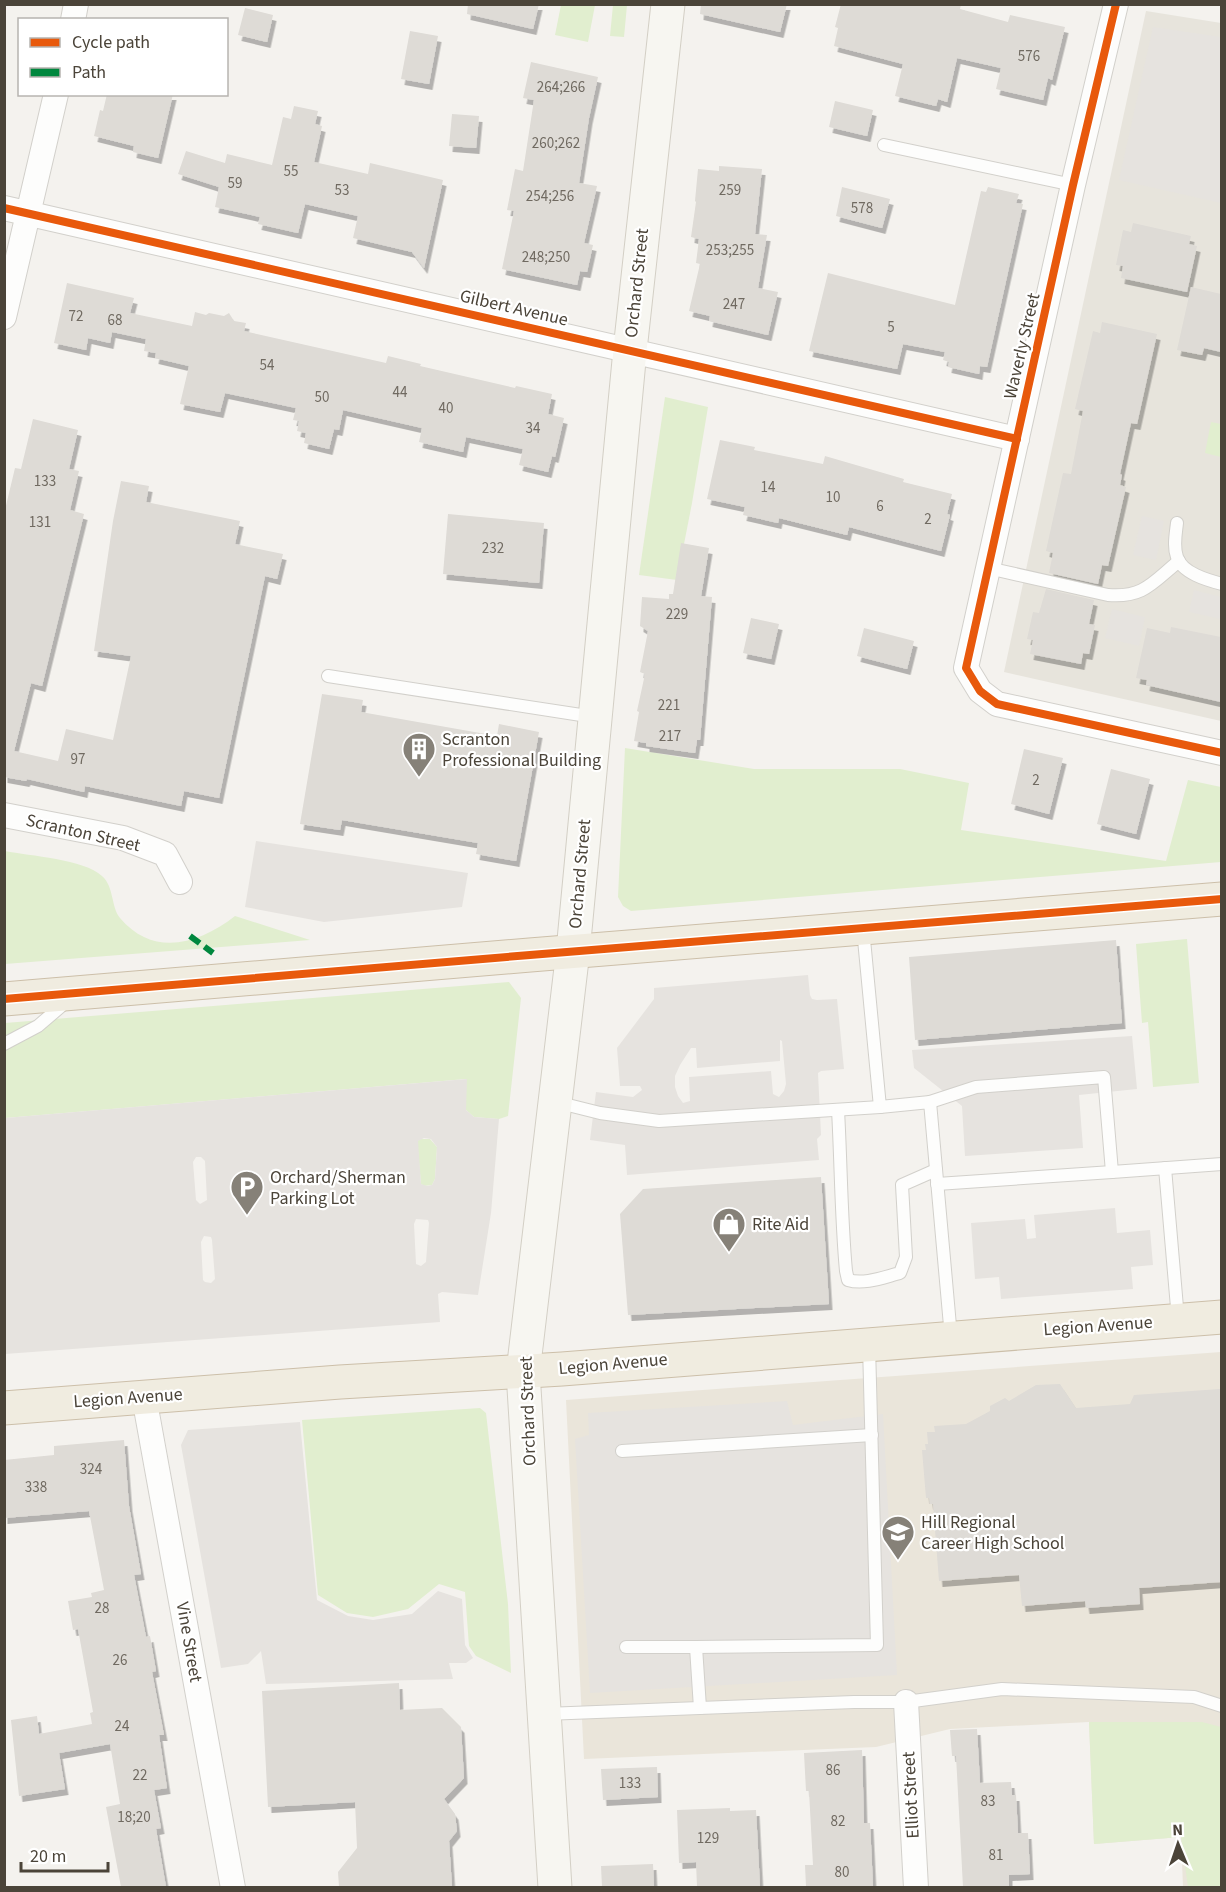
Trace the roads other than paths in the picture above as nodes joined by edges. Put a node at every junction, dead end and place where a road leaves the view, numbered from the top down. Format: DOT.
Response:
graph roads {
  1 [pos="668,4"];
  2 [pos="1116,4"];
  3 [pos="56,96"];
  4 [pos="884,145"];
  5 [pos="1073,185"];
  6 [pos="4,208"];
  7 [pos="28,214"];
  8 [pos="4,317"];
  9 [pos="630,350"];
  10 [pos="1017,439"];
  11 [pos="1177,523"];
  12 [pos="1179,561"];
  13 [pos="988,568"];
  14 [pos="1221,584"];
  15 [pos="328,676"];
  16 [pos="595,717"];
  17 [pos="1221,753"];
  18 [pos="4,815"];
  19 [pos="180,882"];
  20 [pos="1221,899"];
  21 [pos="862,928"];
  22 [pos="573,951"];
  23 [pos="76,994"];
  24 [pos="4,999"];
  25 [pos="4,1044"];
  26 [pos="555,1102"];
  27 [pos="930,1102"];
  28 [pos="880,1107"];
  29 [pos="838,1110"];
  30 [pos="1221,1164"];
  31 [pos="1165,1168"];
  32 [pos="936,1170"];
  33 [pos="1113,1172"];
  34 [pos="937,1184"];
  35 [pos="1221,1317"];
  36 [pos="1178,1320"];
  37 [pos="951,1337"];
  38 [pos="869,1343"];
  39 [pos="523,1372"];
  40 [pos="144,1397"];
  41 [pos="4,1408"];
  42 [pos="872,1435"];
  43 [pos="622,1451"];
  44 [pos="626,1647"];
  45 [pos="696,1647"];
  46 [pos="906,1702"];
  47 [pos="1221,1706"];
  48 [pos="700,1708"];
  49 [pos="545,1714"];
  50 [pos="233,1887"];
  51 [pos="555,1887"];
  52 [pos="916,1887"];
  1 -- 9 [label="main road, Orchard Street"];
  2 -- 5 [label="street, Waverly Street"];
  3 -- 7 [label="street"];
  4 -- 5 [label="lane"];
  5 -- 10 [label="street, Waverly Street"];
  6 -- 7 [label="street, Gilbert Avenue"];
  7 -- 8 [label="street"];
  7 -- 9 [label="street, Gilbert Avenue"];
  9 -- 10 [label="street, Gilbert Avenue"];
  9 -- 16 [label="main road, Orchard Street"];
  10 -- 13 [label="street, Waverly Street"];
  11 -- 12 [label="lane"];
  12 -- 13 [label="lane"];
  12 -- 14 [label="lane"];
  13 -- 17 [label="street, Waverly Street"];
  15 -- 16 [label="lane"];
  16 -- 22 [label="main road, Orchard Street"];
  18 -- 19 [label="street, Scranton Street"];
  20 -- 21 [label="highway"];
  21 -- 22 [label="highway"];
  21 -- 28 [label="lane"];
  22 -- 23 [label="highway"];
  22 -- 26 [label="main road, Orchard Street"];
  23 -- 24 [label="highway"];
  23 -- 25 [label="lane"];
  26 -- 29 [label="lane"];
  26 -- 39 [label="main road, Orchard Street"];
  27 -- 28 [label="lane"];
  27 -- 32 [label="lane"];
  27 -- 33 [label="lane"];
  28 -- 29 [label="lane"];
  29 -- 32 [label="lane"];
  30 -- 31 [label="lane"];
  31 -- 33 [label="lane"];
  31 -- 36 [label="lane"];
  32 -- 34 [label="lane"];
  33 -- 34 [label="lane"];
  34 -- 37 [label="lane"];
  35 -- 36 [label="highway, Legion Avenue"];
  36 -- 37 [label="highway, Legion Avenue"];
  37 -- 38 [label="highway, Legion Avenue"];
  38 -- 39 [label="highway, Legion Avenue"];
  38 -- 42 [label="lane"];
  39 -- 40 [label="highway, Legion Avenue"];
  39 -- 49 [label="main road, Orchard Street"];
  40 -- 41 [label="highway, Legion Avenue"];
  40 -- 50 [label="street, Vine Street"];
  42 -- 43 [label="lane"];
  42 -- 45 [label="lane"];
  44 -- 45 [label="lane"];
  45 -- 48 [label="lane"];
  46 -- 47 [label="lane"];
  46 -- 48 [label="lane"];
  46 -- 52 [label="street, Elliot Street"];
  48 -- 49 [label="lane"];
  49 -- 51 [label="main road, Orchard Street"];
}
